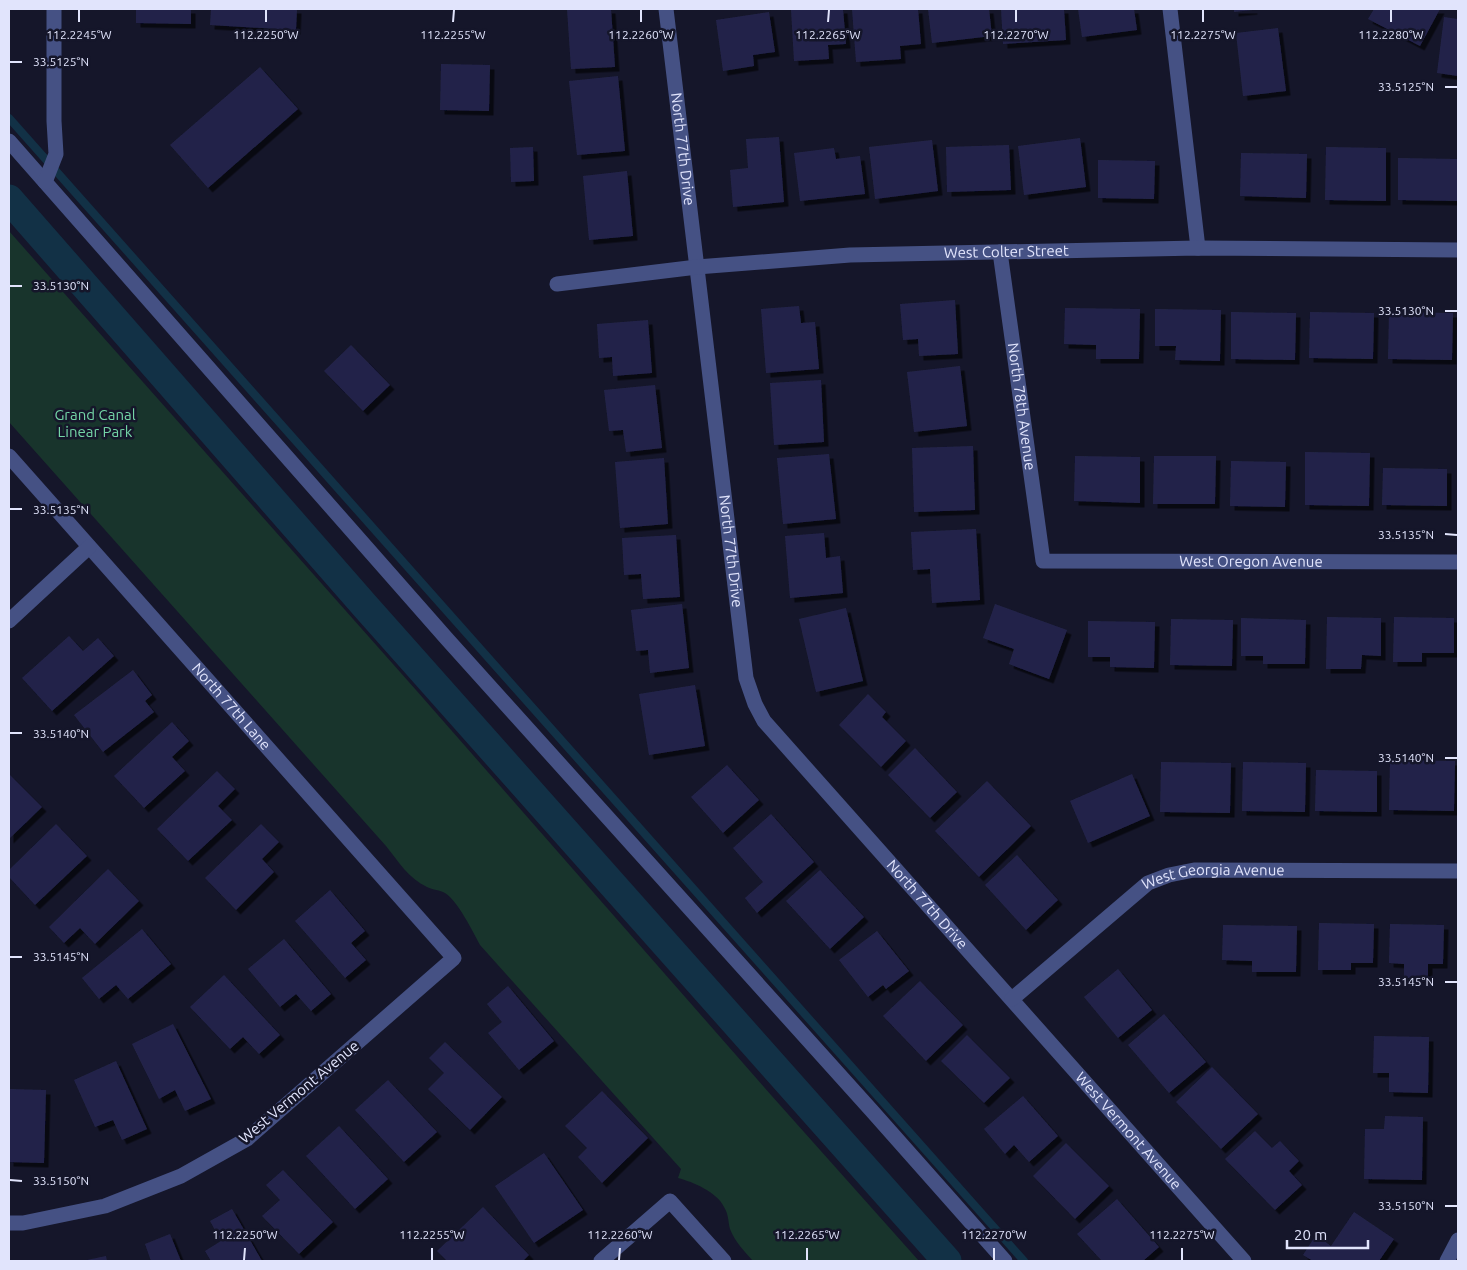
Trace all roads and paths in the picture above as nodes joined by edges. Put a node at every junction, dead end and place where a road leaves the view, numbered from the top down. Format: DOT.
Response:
graph roads {
  1 [pos="54,9"];
  2 [pos="666,9"];
  3 [pos="1170,9"];
  4 [pos="9,141"];
  5 [pos="47,178"];
  6 [pos="1198,248"];
  7 [pos="1458,250"];
  8 [pos="1000,252"];
  9 [pos="697,267"];
  10 [pos="557,284"];
  11 [pos="9,456"];
  12 [pos="89,547"];
  13 [pos="1043,561"];
  14 [pos="1458,562"];
  15 [pos="9,621"];
  16 [pos="1458,871"];
  17 [pos="454,958"];
  18 [pos="1012,999"];
  19 [pos="9,1223"];
  20 [pos="1458,1240"];
  21 [pos="601,1261"];
  22 [pos="724,1261"];
  23 [pos="1005,1261"];
  24 [pos="1244,1261"];
  25 [pos="1447,1261"];
  1 -- 5 [label="street"];
  2 -- 9 [label="street, North 77th Drive"];
  3 -- 6 [label="street"];
  4 -- 5 [label="street"];
  5 -- 23 [label="street"];
  6 -- 7 [label="street, West Colter Street"];
  6 -- 8 [label="street, West Colter Street"];
  8 -- 9 [label="street, West Colter Street"];
  8 -- 13 [label="street, North 78th Avenue"];
  9 -- 10 [label="street, West Colter Street"];
  9 -- 18 [label="street, North 77th Drive"];
  11 -- 12 [label="street, North 77th Lane"];
  12 -- 15 [label="street"];
  12 -- 17 [label="street, North 77th Lane"];
  13 -- 14 [label="street, West Oregon Avenue"];
  16 -- 18 [label="street, West Georgia Avenue"];
  17 -- 19 [label="street, West Vermont Avenue"];
  18 -- 24 [label="street, West Vermont Avenue"];
  20 -- 25 [label="street"];
  21 -- 22 [label="street"];
}
